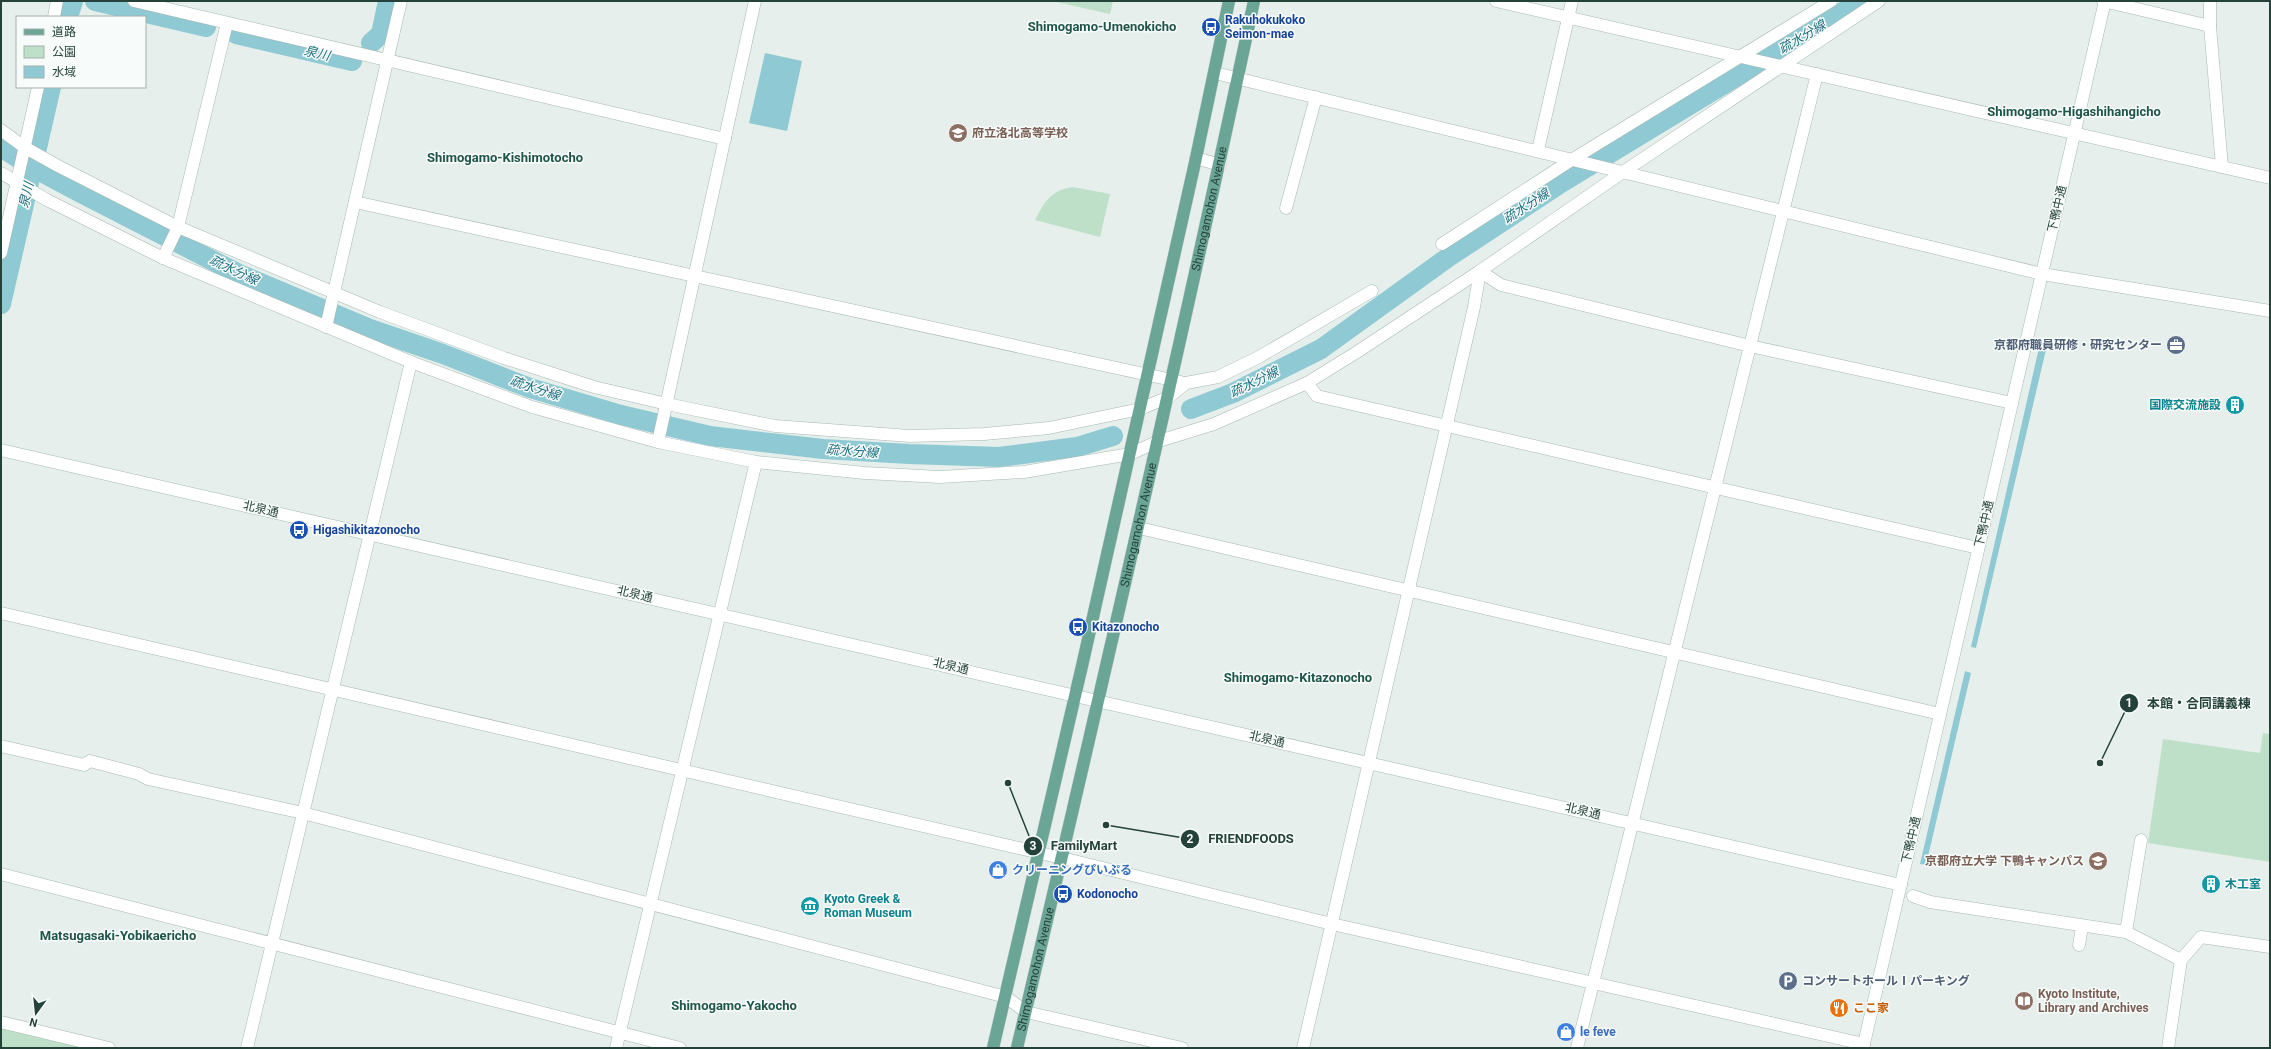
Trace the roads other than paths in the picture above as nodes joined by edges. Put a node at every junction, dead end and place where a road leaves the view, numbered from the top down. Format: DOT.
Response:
graph roads {
  1 [pos="57,1"];
  2 [pos="134,1"];
  3 [pos="401,1"];
  4 [pos="755,1"];
  5 [pos="1229,1"];
  6 [pos="1254,1"];
  7 [pos="1496,1"];
  8 [pos="1572,1"];
  9 [pos="1831,1"];
  10 [pos="1879,1"];
  11 [pos="2104,1"];
  12 [pos="2210,1"];
  13 [pos="54,16"];
  14 [pos="1568,17"];
  15 [pos="227,23"];
  16 [pos="2210,26"];
  17 [pos="1740,56"];
  18 [pos="388,60"];
  19 [pos="1783,66"];
  20 [pos="1215,73"];
  21 [pos="1817,74"];
  22 [pos="1238,78"];
  23 [pos="38,88"];
  24 [pos="1316,97"];
  25 [pos="1,130"];
  26 [pos="2075,133"];
  27 [pos="725,139"];
  28 [pos="24,147"];
  29 [pos="1538,150"];
  30 [pos="1196,158"];
  31 [pos="1573,159"];
  32 [pos="1220,165"];
  33 [pos="2222,167"];
  34 [pos="1623,172"];
  35 [pos="1,173"];
  36 [pos="2270,178"];
  37 [pos="16,183"];
  38 [pos="355,202"];
  39 [pos="1286,208"];
  40 [pos="1784,211"];
  41 [pos="178,227"];
  42 [pos="1442,244"];
  43 [pos="1,253"];
  44 [pos="164,258"];
  45 [pos="1480,271"];
  46 [pos="2042,274"];
  47 [pos="695,277"];
  48 [pos="1372,291"];
  49 [pos="335,293"];
  50 [pos="2270,311"];
  51 [pos="326,327"];
  52 [pos="1750,346"];
  53 [pos="411,362"];
  54 [pos="1148,376"];
  55 [pos="1173,381"];
  56 [pos="1307,382"];
  57 [pos="1186,383"];
  58 [pos="1169,397"];
  59 [pos="2012,403"];
  60 [pos="667,404"];
  61 [pos="1140,409"];
  62 [pos="1446,426"];
  63 [pos="1159,441"];
  64 [pos="658,442"];
  65 [pos="1,450"];
  66 [pos="1130,454"];
  67 [pos="756,462"];
  68 [pos="1715,488"];
  69 [pos="1139,528"];
  70 [pos="370,534"];
  71 [pos="1978,548"];
  72 [pos="1408,590"];
  73 [pos="1,613"];
  74 [pos="720,613"];
  75 [pos="1675,652"];
  76 [pos="333,690"];
  77 [pos="1076,695"];
  78 [pos="1100,700"];
  79 [pos="1940,714"];
  80 [pos="1,746"];
  81 [pos="1370,762"];
  82 [pos="683,770"];
  83 [pos="303,813"];
  84 [pos="1632,822"];
  85 [pos="2141,840"];
  86 [pos="1040,853"];
  87 [pos="1062,858"];
  88 [pos="1,874"];
  89 [pos="1901,885"];
  90 [pos="1913,896"];
  91 [pos="651,904"];
  92 [pos="1332,924"];
  93 [pos="2126,932"];
  94 [pos="2081,933"];
  95 [pos="272,943"];
  96 [pos="2079,945"];
  97 [pos="2270,947"];
  98 [pos="2181,960"];
  99 [pos="1592,982"];
  100 [pos="1006,997"];
  101 [pos="1026,1012"];
  102 [pos="1,1022"];
  103 [pos="620,1033"];
  104 [pos="1863,1046"];
  105 [pos="109,1048"];
  106 [pos="247,1048"];
  107 [pos="616,1048"];
  108 [pos="680,1048"];
  109 [pos="993,1048"];
  110 [pos="1017,1048"];
  111 [pos="1182,1048"];
  112 [pos="1303,1048"];
  113 [pos="1577,1048"];
  114 [pos="2168,1048"];
  1 -- 13 [label="street"];
  2 -- 15 [label="street"];
  3 -- 18 [label="street"];
  4 -- 27 [label="street"];
  5 -- 20 [label="main road, Shimogamohon Avenue"];
  6 -- 22 [label="main road, Shimogamohon Avenue"];
  7 -- 14 [label="street"];
  8 -- 14 [label="street"];
  9 -- 17 [label="street"];
  10 -- 19 [label="street"];
  11 -- 16 [label="street"];
  11 -- 26 [label="street, 下鴨中通"];
  12 -- 16 [label="street"];
  14 -- 17 [label="street"];
  14 -- 29 [label="street"];
  15 -- 18 [label="street"];
  15 -- 41 [label="street"];
  16 -- 33 [label="street"];
  17 -- 19 [label="street"];
  17 -- 31 [label="street"];
  18 -- 27 [label="street"];
  18 -- 38 [label="street"];
  19 -- 21 [label="street"];
  19 -- 34 [label="street"];
  20 -- 22 [label="street"];
  20 -- 30 [label="main road, Shimogamohon Avenue"];
  21 -- 26 [label="street"];
  21 -- 40 [label="street"];
  22 -- 24 [label="street"];
  22 -- 32 [label="main road, Shimogamohon Avenue"];
  23 -- 28 [label="street"];
  24 -- 29 [label="street"];
  24 -- 39 [label="street"];
  25 -- 28 [label="street"];
  26 -- 33 [label="street"];
  26 -- 46 [label="street, 下鴨中通"];
  27 -- 47 [label="street"];
  28 -- 37 [label="street"];
  28 -- 41 [label="street"];
  29 -- 31 [label="street"];
  30 -- 32 [label="street"];
  30 -- 54 [label="main road, Shimogamohon Avenue"];
  31 -- 34 [label="street"];
  31 -- 42 [label="street"];
  32 -- 55 [label="main road, Shimogamohon Avenue"];
  33 -- 36 [label="street"];
  34 -- 40 [label="street"];
  34 -- 45 [label="street"];
  35 -- 37 [label="street"];
  37 -- 43 [label="street"];
  37 -- 44 [label="street"];
  38 -- 47 [label="street"];
  38 -- 49 [label="street"];
  40 -- 46 [label="street"];
  40 -- 52 [label="street"];
  41 -- 44 [label="street"];
  41 -- 49 [label="street"];
  44 -- 51 [label="street"];
  45 -- 52 [label="street"];
  45 -- 56 [label="street"];
  45 -- 62 [label="street"];
  46 -- 50 [label="street"];
  46 -- 59 [label="street, 下鴨中通"];
  47 -- 54 [label="street"];
  47 -- 60 [label="street"];
  48 -- 57 [label="street"];
  49 -- 51 [label="street"];
  49 -- 60 [label="street"];
  51 -- 53 [label="street"];
  52 -- 59 [label="street"];
  52 -- 68 [label="street"];
  53 -- 64 [label="street"];
  53 -- 70 [label="street"];
  54 -- 55 [label="street"];
  54 -- 61 [label="main road, Shimogamohon Avenue"];
  55 -- 57 [label="street"];
  55 -- 58 [label="main road, Shimogamohon Avenue"];
  56 -- 62 [label="street"];
  56 -- 63 [label="street"];
  57 -- 58 [label="street"];
  58 -- 61 [label="street"];
  58 -- 63 [label="main road, Shimogamohon Avenue"];
  59 -- 71 [label="street, 下鴨中通"];
  60 -- 61 [label="street"];
  60 -- 64 [label="street"];
  61 -- 66 [label="main road, Shimogamohon Avenue"];
  62 -- 68 [label="street"];
  62 -- 72 [label="street"];
  63 -- 66 [label="street"];
  63 -- 69 [label="main road, Shimogamohon Avenue"];
  64 -- 67 [label="street"];
  65 -- 70 [label="street, 北泉通"];
  66 -- 67 [label="street"];
  66 -- 77 [label="main road, Shimogamohon Avenue"];
  67 -- 74 [label="street"];
  68 -- 71 [label="street"];
  68 -- 75 [label="street"];
  69 -- 72 [label="street"];
  69 -- 78 [label="main road, Shimogamohon Avenue"];
  70 -- 74 [label="street, 北泉通"];
  70 -- 76 [label="street"];
  71 -- 79 [label="street, 下鴨中通"];
  72 -- 75 [label="street"];
  72 -- 81 [label="street"];
  73 -- 76 [label="street"];
  74 -- 77 [label="street, 北泉通"];
  74 -- 82 [label="street"];
  75 -- 79 [label="street"];
  75 -- 84 [label="street"];
  76 -- 82 [label="street"];
  76 -- 83 [label="street"];
  77 -- 78 [label="street, 北泉通"];
  77 -- 86 [label="main road, Shimogamohon Avenue"];
  78 -- 81 [label="street, 北泉通"];
  78 -- 87 [label="main road, Shimogamohon Avenue"];
  79 -- 89 [label="street, 下鴨中通"];
  80 -- 83 [label="street"];
  81 -- 84 [label="street, 北泉通"];
  81 -- 92 [label="street"];
  82 -- 86 [label="street"];
  82 -- 91 [label="street"];
  83 -- 91 [label="street"];
  83 -- 95 [label="street"];
  84 -- 89 [label="street, 北泉通"];
  84 -- 99 [label="street"];
  85 -- 93 [label="street"];
  86 -- 87 [label="street"];
  86 -- 100 [label="main road, Shimogamohon Avenue"];
  87 -- 92 [label="street"];
  87 -- 101 [label="main road, Shimogamohon Avenue"];
  88 -- 95 [label="street"];
  89 -- 104 [label="street, 下鴨中通"];
  90 -- 93 [label="street"];
  91 -- 100 [label="street"];
  91 -- 103 [label="street"];
  92 -- 99 [label="street"];
  92 -- 112 [label="street"];
  93 -- 98 [label="street"];
  94 -- 96 [label="street"];
  95 -- 103 [label="street"];
  95 -- 106 [label="street"];
  97 -- 98 [label="street"];
  98 -- 114 [label="street"];
  99 -- 104 [label="street"];
  99 -- 113 [label="street"];
  100 -- 101 [label="street"];
  100 -- 109 [label="main road, Shimogamohon Avenue"];
  101 -- 110 [label="main road, Shimogamohon Avenue"];
  101 -- 111 [label="street"];
  102 -- 105 [label="street"];
  103 -- 107 [label="street"];
  103 -- 108 [label="street"];
}
